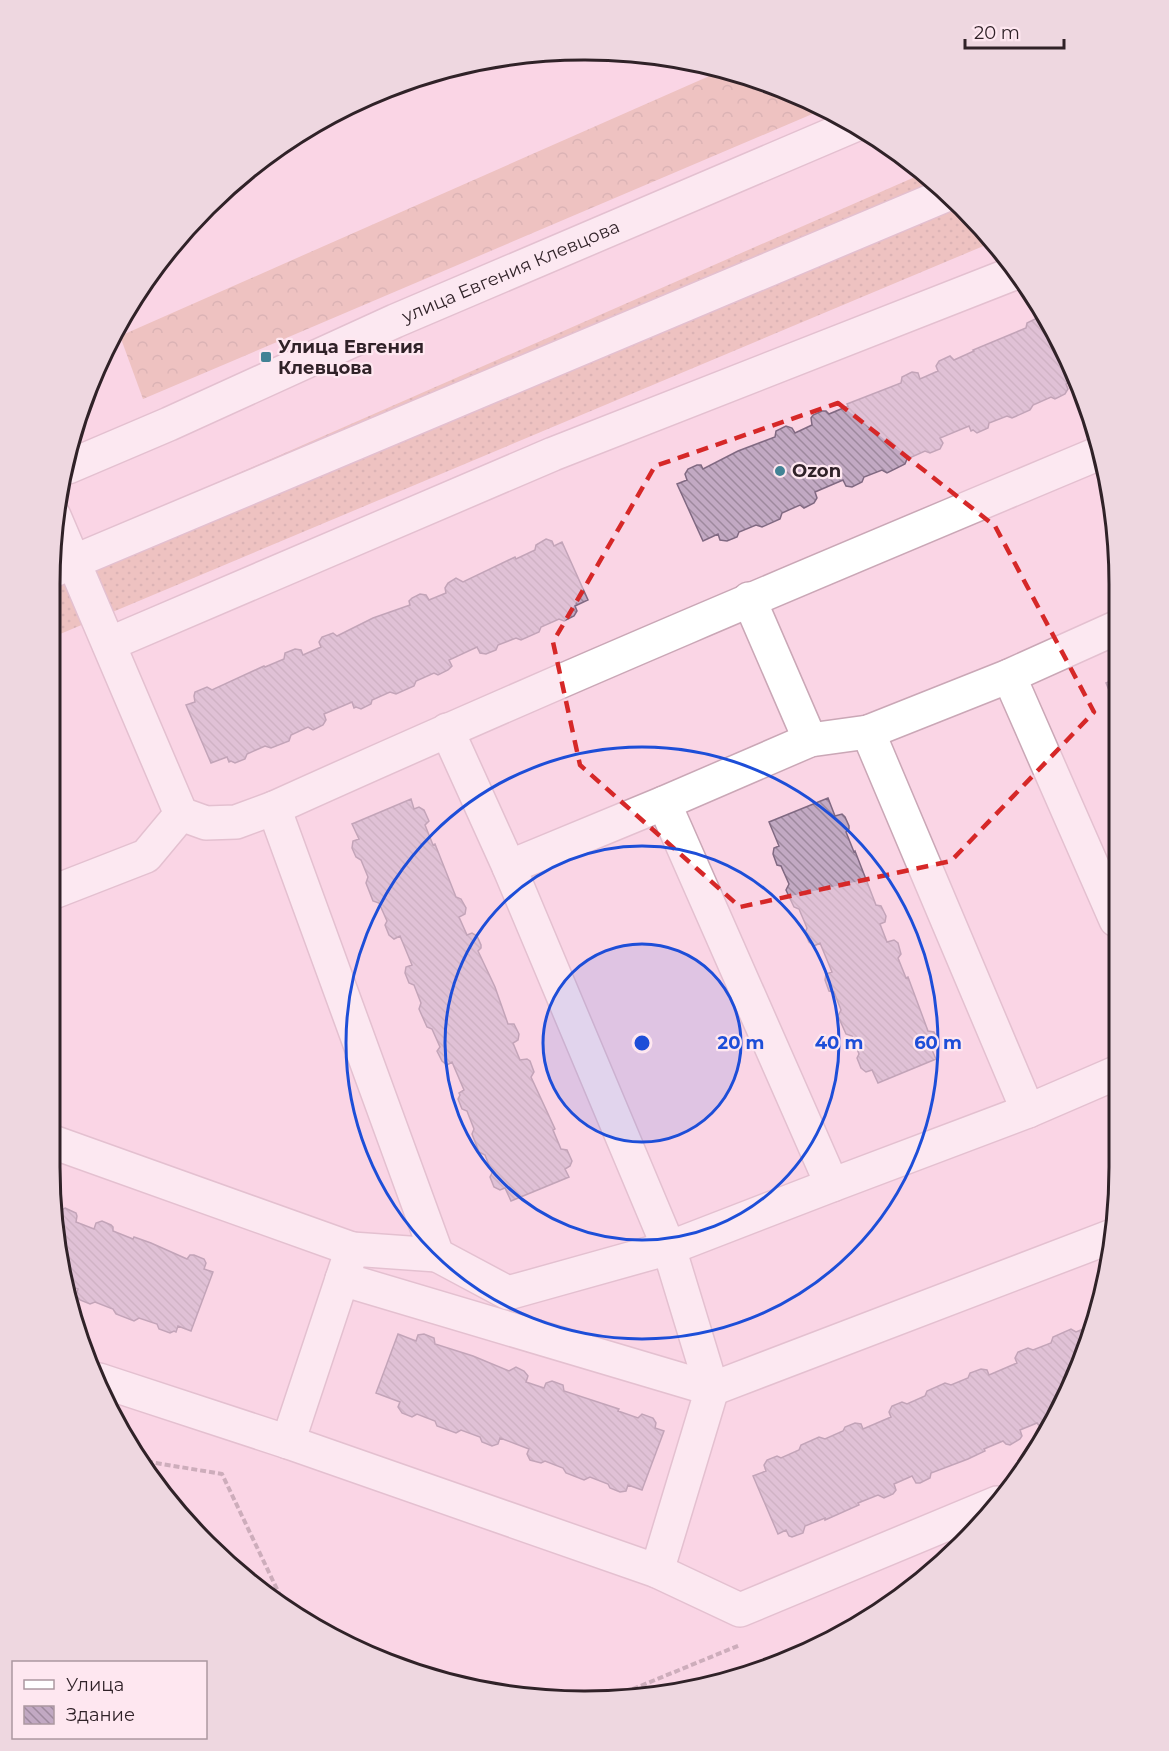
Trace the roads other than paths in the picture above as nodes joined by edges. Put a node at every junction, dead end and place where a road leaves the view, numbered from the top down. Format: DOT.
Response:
graph roads {
  1 [pos="845,129"];
  2 [pos="938,198"];
  3 [pos="1008,275"];
  4 [pos="1093,456"];
  5 [pos="74,464"];
  6 [pos="61,551"];
  7 [pos="64,566"];
  8 [pos="749,599"];
  9 [pos="1109,631"];
  10 [pos="109,644"];
  11 [pos="1009,676"];
  12 [pos="447,730"];
  13 [pos="868,732"];
  14 [pos="810,740"];
  15 [pos="664,803"];
  16 [pos="274,808"];
  17 [pos="181,814"];
  18 [pos="509,867"];
  19 [pos="60,889"];
  20 [pos="1109,904"];
  21 [pos="1109,1076"];
  22 [pos="1028,1111"];
  23 [pos="60,1145"];
  24 [pos="832,1185"];
  25 [pos="1104,1239"];
  26 [pos="669,1248"];
  27 [pos="437,1255"];
  28 [pos="347,1264"];
  29 [pos="107,1383"];
  30 [pos="712,1389"];
  31 [pos="288,1442"];
  32 [pos="981,1510"];
  33 [pos="657,1571"];
  1 -- 5 [label="street, улица Евгения Клевцова"];
  2 -- 7 [label="street"];
  3 -- 10 [label="street"];
  4 -- 8 [label="street"];
  6 -- 7 [label="street"];
  7 -- 10 [label="street"];
  8 -- 12 [label="street"];
  8 -- 14 [label="street"];
  9 -- 11 [label="street"];
  10 -- 17 [label="street"];
  11 -- 13 [label="street"];
  11 -- 20 [label="street"];
  12 -- 16 [label="street"];
  12 -- 18 [label="street"];
  13 -- 14 [label="street"];
  13 -- 22 [label="street"];
  14 -- 15 [label="street"];
  15 -- 18 [label="street"];
  15 -- 24 [label="street"];
  16 -- 17 [label="street"];
  16 -- 27 [label="street"];
  17 -- 19 [label="street"];
  18 -- 26 [label="street"];
  21 -- 22 [label="street"];
  22 -- 24 [label="street"];
  23 -- 28 [label="street"];
  24 -- 26 [label="street"];
  25 -- 30 [label="street"];
  26 -- 27 [label="street"];
  26 -- 30 [label="street"];
  27 -- 28 [label="street"];
  28 -- 30 [label="street"];
  28 -- 31 [label="street"];
  29 -- 31 [label="street"];
  30 -- 33 [label="street"];
  31 -- 33 [label="street"];
  32 -- 33 [label="street"];
}
